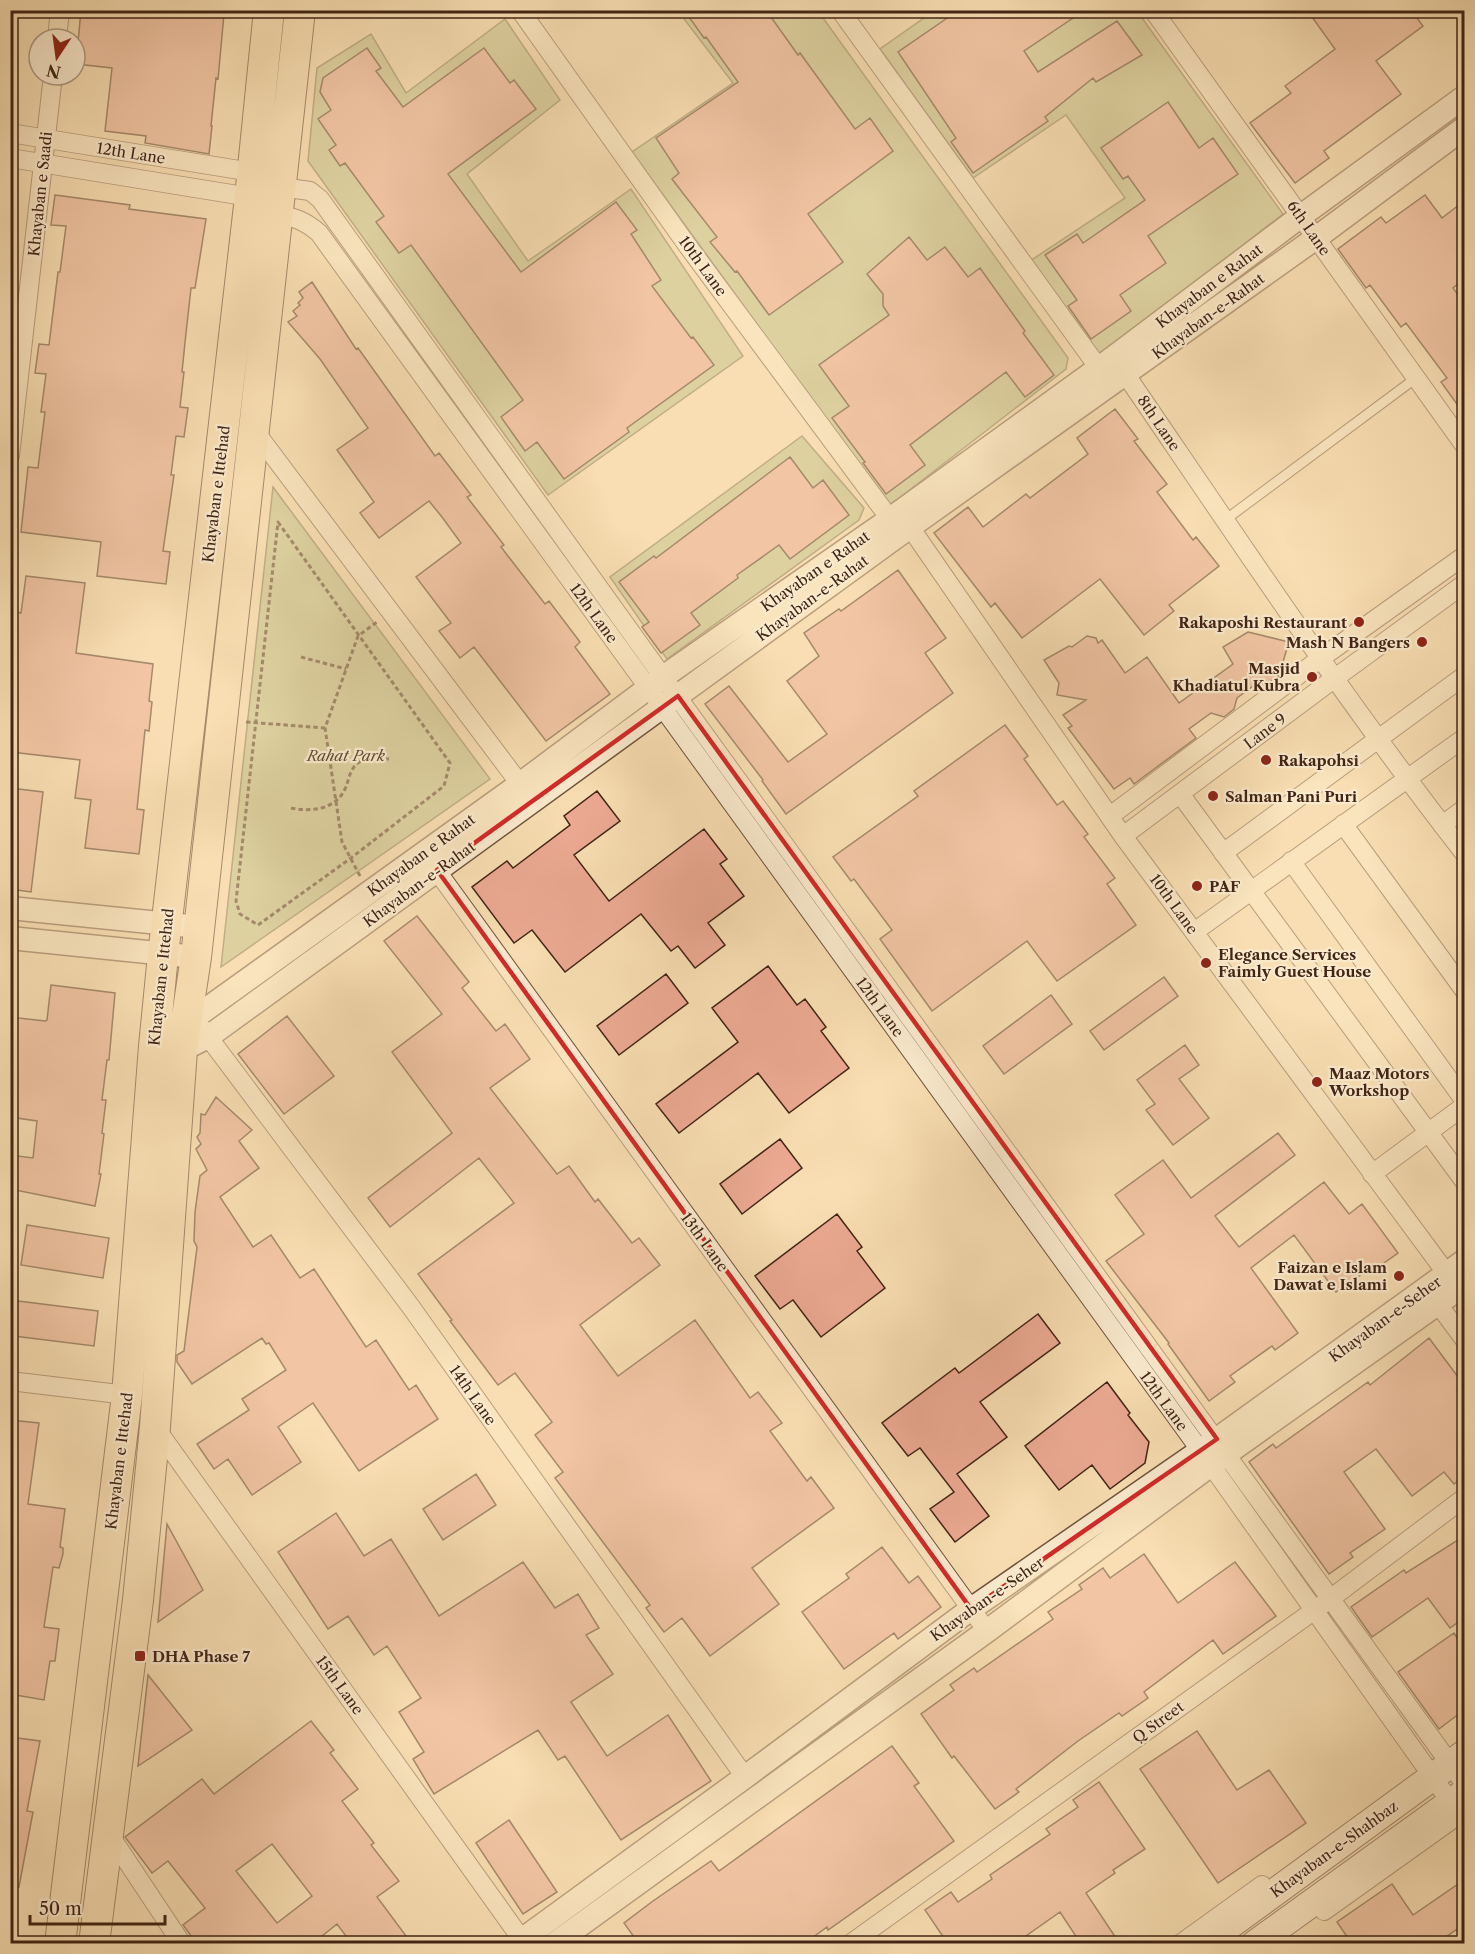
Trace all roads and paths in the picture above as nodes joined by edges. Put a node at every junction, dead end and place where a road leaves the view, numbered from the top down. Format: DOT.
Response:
graph roads {
  1 [pos="60,10"];
  2 [pos="269,10"];
  3 [pos="300,10"];
  4 [pos="520,10"];
  5 [pos="840,10"];
  6 [pos="1153,10"];
  7 [pos="58,27"];
  8 [pos="52,87"];
  9 [pos="1464,97"];
  10 [pos="1464,128"];
  11 [pos="10,133"];
  12 [pos="46,139"];
  13 [pos="10,158"];
  14 [pos="44,164"];
  15 [pos="251,184"];
  16 [pos="279,201"];
  17 [pos="1301,216"];
  18 [pos="1316,238"];
  19 [pos="1098,367"];
  20 [pos="1126,375"];
  21 [pos="1416,378"];
  22 [pos="254,430"];
  23 [pos="1464,445"];
  24 [pos="10,456"];
  25 [pos="1225,520"];
  26 [pos="900,523"];
  27 [pos="1464,556"];
  28 [pos="1464,584"];
  29 [pos="391,612"];
  30 [pos="358,636"];
  31 [pos="301,657"];
  32 [pos="1321,658"];
  33 [pos="346,669"];
  34 [pos="1464,676"];
  35 [pos="1335,678"];
  36 [pos="656,683"];
  37 [pos="670,701"];
  38 [pos="222,719"];
  39 [pos="256,722"];
  40 [pos="325,728"];
  41 [pos="1464,738"];
  42 [pos="1378,739"];
  43 [pos="389,759"];
  44 [pos="1407,780"];
  45 [pos="520,784"];
  46 [pos="1181,795"];
  47 [pos="336,799"];
  48 [pos="291,808"];
  49 [pos="1464,808"];
  50 [pos="1110,816"];
  51 [pos="1343,824"];
  52 [pos="1442,825"];
  53 [pos="1123,836"];
  54 [pos="1223,853"];
  55 [pos="1464,853"];
  56 [pos="351,858"];
  57 [pos="1291,861"];
  58 [pos="430,862"];
  59 [pos="1252,889"];
  60 [pos="369,893"];
  61 [pos="10,908"];
  62 [pos="167,924"];
  63 [pos="199,927"];
  64 [pos="1194,932"];
  65 [pos="10,938"];
  66 [pos="163,955"];
  67 [pos="196,957"];
  68 [pos="1464,990"];
  69 [pos="180,1033"];
  70 [pos="1464,1100"];
  71 [pos="1464,1106"];
  72 [pos="1429,1131"];
  73 [pos="1372,1174"];
  74 [pos="1464,1180"];
  75 [pos="1459,1274"];
  76 [pos="1438,1304"];
  77 [pos="1464,1340"];
  78 [pos="10,1382"];
  79 [pos="127,1395"];
  80 [pos="155,1427"];
  81 [pos="1214,1452"];
  82 [pos="1464,1498"];
  83 [pos="1330,1599"];
  84 [pos="971,1609"];
  85 [pos="1314,1611"];
  86 [pos="987,1631"];
  87 [pos="1464,1740"];
  88 [pos="745,1778"];
  89 [pos="1453,1786"];
  90 [pos="108,1834"];
  91 [pos="521,1942"];
  92 [pos="60,1944"];
  93 [pos="94,1944"];
  94 [pos="182,1944"];
  95 [pos="554,1944"];
  96 [pos="850,1944"];
  97 [pos="1180,1944"];
  98 [pos="1204,1944"];
  99 [pos="1255,1944"];
  100 [pos="1277,1944"];
  1 -- 7 [label="street"];
  2 -- 15 [label="main road, Khayaban e Ittehad"];
  3 -- 16 [label="main road, Khayaban e Ittehad"];
  4 -- 26 [label="street, 10th Lane"];
  5 -- 19 [label="street"];
  6 -- 17 [label="street, 6th Lane"];
  8 -- 12 [label="street, Khayaban e Saadi"];
  9 -- 17 [label="street, Khayaban e Rahat"];
  10 -- 18 [label="street, Khayaban-e-Rahat"];
  11 -- 12 [label="street, 12th Lane"];
  12 -- 14 [label="street, Khayaban e Saadi"];
  12 -- 15 [label="street, 12th Lane"];
  13 -- 14 [label="street, 12th Lane"];
  14 -- 15 [label="street, 12th Lane"];
  14 -- 24 [label="street, Khayaban e Saadi"];
  15 -- 62 [label="main road, Khayaban e Ittehad"];
  16 -- 22 [label="main road, Khayaban e Ittehad"];
  16 -- 36 [label="street, 12th Lane"];
  16 -- 36 [label="street, 12th Lane"];
  17 -- 18 [label="street, 6th Lane"];
  17 -- 19 [label="street, Khayaban e Rahat"];
  18 -- 20 [label="street, Khayaban-e-Rahat"];
  18 -- 21 [label="street, 6th Lane"];
  19 -- 20 [label="street"];
  19 -- 26 [label="street, Khayaban e Rahat"];
  20 -- 25 [label="street, 8th Lane"];
  20 -- 26 [label="street, Khayaban-e-Rahat"];
  21 -- 23 [label="street, 6th Lane"];
  21 -- 25 [label="lane"];
  22 -- 29 [label="street"];
  22 -- 38 [label="main road, Khayaban e Ittehad"];
  25 -- 32 [label="street, 8th Lane"];
  26 -- 36 [label="street, Khayaban e Rahat"];
  26 -- 37 [label="street, Khayaban-e-Rahat"];
  26 -- 50 [label="street, 10th Lane"];
  27 -- 32 [label="street"];
  28 -- 35 [label="street, Lane 9"];
  29 -- 30 [label="path"];
  29 -- 45 [label="street"];
  30 -- 33 [label="path"];
  30 -- 39 [label="path"];
  30 -- 56 [label="path"];
  31 -- 33 [label="path"];
  32 -- 35 [label="street, 8th Lane"];
  32 -- 50 [label="street"];
  33 -- 40 [label="path"];
  34 -- 42 [label="street"];
  35 -- 42 [label="street, 8th Lane"];
  35 -- 46 [label="street, Lane 9"];
  36 -- 37 [label="street, 12th Lane"];
  36 -- 45 [label="street, Khayaban e Rahat"];
  37 -- 58 [label="street, Khayaban-e-Rahat"];
  37 -- 81 [label="street, 12th Lane"];
  38 -- 39 [label="path"];
  38 -- 63 [label="main road, Khayaban e Ittehad"];
  39 -- 40 [label="path"];
  39 -- 56 [label="path"];
  40 -- 47 [label="path"];
  41 -- 44 [label="street"];
  42 -- 44 [label="street, 8th Lane"];
  42 -- 54 [label="street"];
  43 -- 47 [label="path"];
  44 -- 51 [label="street"];
  44 -- 52 [label="street, 8th Lane"];
  45 -- 58 [label="street, Khayaban e Rahat"];
  46 -- 53 [label="street, Lane 9"];
  46 -- 54 [label="street"];
  47 -- 48 [label="path"];
  47 -- 56 [label="path"];
  49 -- 52 [label="street"];
  50 -- 53 [label="street, 10th Lane"];
  51 -- 57 [label="street"];
  51 -- 68 [label="street"];
  52 -- 55 [label="street, 8th Lane"];
  53 -- 64 [label="street, 10th Lane"];
  54 -- 59 [label="street"];
  56 -- 60 [label="path"];
  57 -- 59 [label="street"];
  57 -- 70 [label="street"];
  58 -- 60 [label="street, Khayaban e Rahat"];
  58 -- 69 [label="street, Khayaban-e-Rahat"];
  58 -- 84 [label="street, 13th Lane"];
  59 -- 64 [label="street"];
  59 -- 72 [label="street"];
  60 -- 69 [label="street, Khayaban e Rahat"];
  61 -- 62 [label="street"];
  62 -- 63 [label="street"];
  62 -- 66 [label="main road, Khayaban e Ittehad"];
  63 -- 67 [label="main road, Khayaban e Ittehad"];
  64 -- 73 [label="street, 10th Lane"];
  65 -- 66 [label="street"];
  66 -- 67 [label="street"];
  66 -- 69 [label="main road, Khayaban e Ittehad"];
  67 -- 69 [label="main road, Khayaban e Ittehad"];
  69 -- 79 [label="main road, Khayaban e Ittehad"];
  69 -- 80 [label="main road, Khayaban e Ittehad"];
  69 -- 88 [label="street, 14th Lane"];
  71 -- 72 [label="street"];
  72 -- 73 [label="street"];
  72 -- 74 [label="street"];
  73 -- 75 [label="street, 10th Lane"];
  75 -- 76 [label="street, Khayaban-e-Seher"];
  75 -- 81 [label="street, Khayaban-e-Seher"];
  76 -- 77 [label="street"];
  76 -- 81 [label="street, Khayaban-e-Seher"];
  78 -- 79 [label="street"];
  79 -- 92 [label="main road, Khayaban e Ittehad"];
  80 -- 90 [label="main road, Khayaban e Ittehad"];
  80 -- 91 [label="street, 15th Lane"];
  81 -- 83 [label="street, 12th Lane"];
  81 -- 84 [label="street, Khayaban-e-Seher"];
  81 -- 85 [label="street, 12th Lane"];
  81 -- 86 [label="street, Khayaban-e-Seher"];
  82 -- 83 [label="street, Q Street"];
  83 -- 85 [label="street, Q Street"];
  83 -- 89 [label="street, 12th Lane"];
  84 -- 86 [label="street, 13th Lane"];
  84 -- 88 [label="street, Khayaban-e-Seher"];
  85 -- 89 [label="street, 12th Lane"];
  85 -- 96 [label="street, Q Street"];
  86 -- 95 [label="street, Khayaban-e-Seher"];
  87 -- 89 [label="street"];
  88 -- 91 [label="street, Khayaban-e-Seher"];
  89 -- 97 [label="street"];
  89 -- 98 [label="main road, Khayaban-e-Shahbaz"];
  89 -- 99 [label="main road, Khayaban-e-Shahbaz"];
  89 -- 100 [label="street"];
  90 -- 93 [label="main road, Khayaban e Ittehad"];
  90 -- 94 [label="street"];
}
